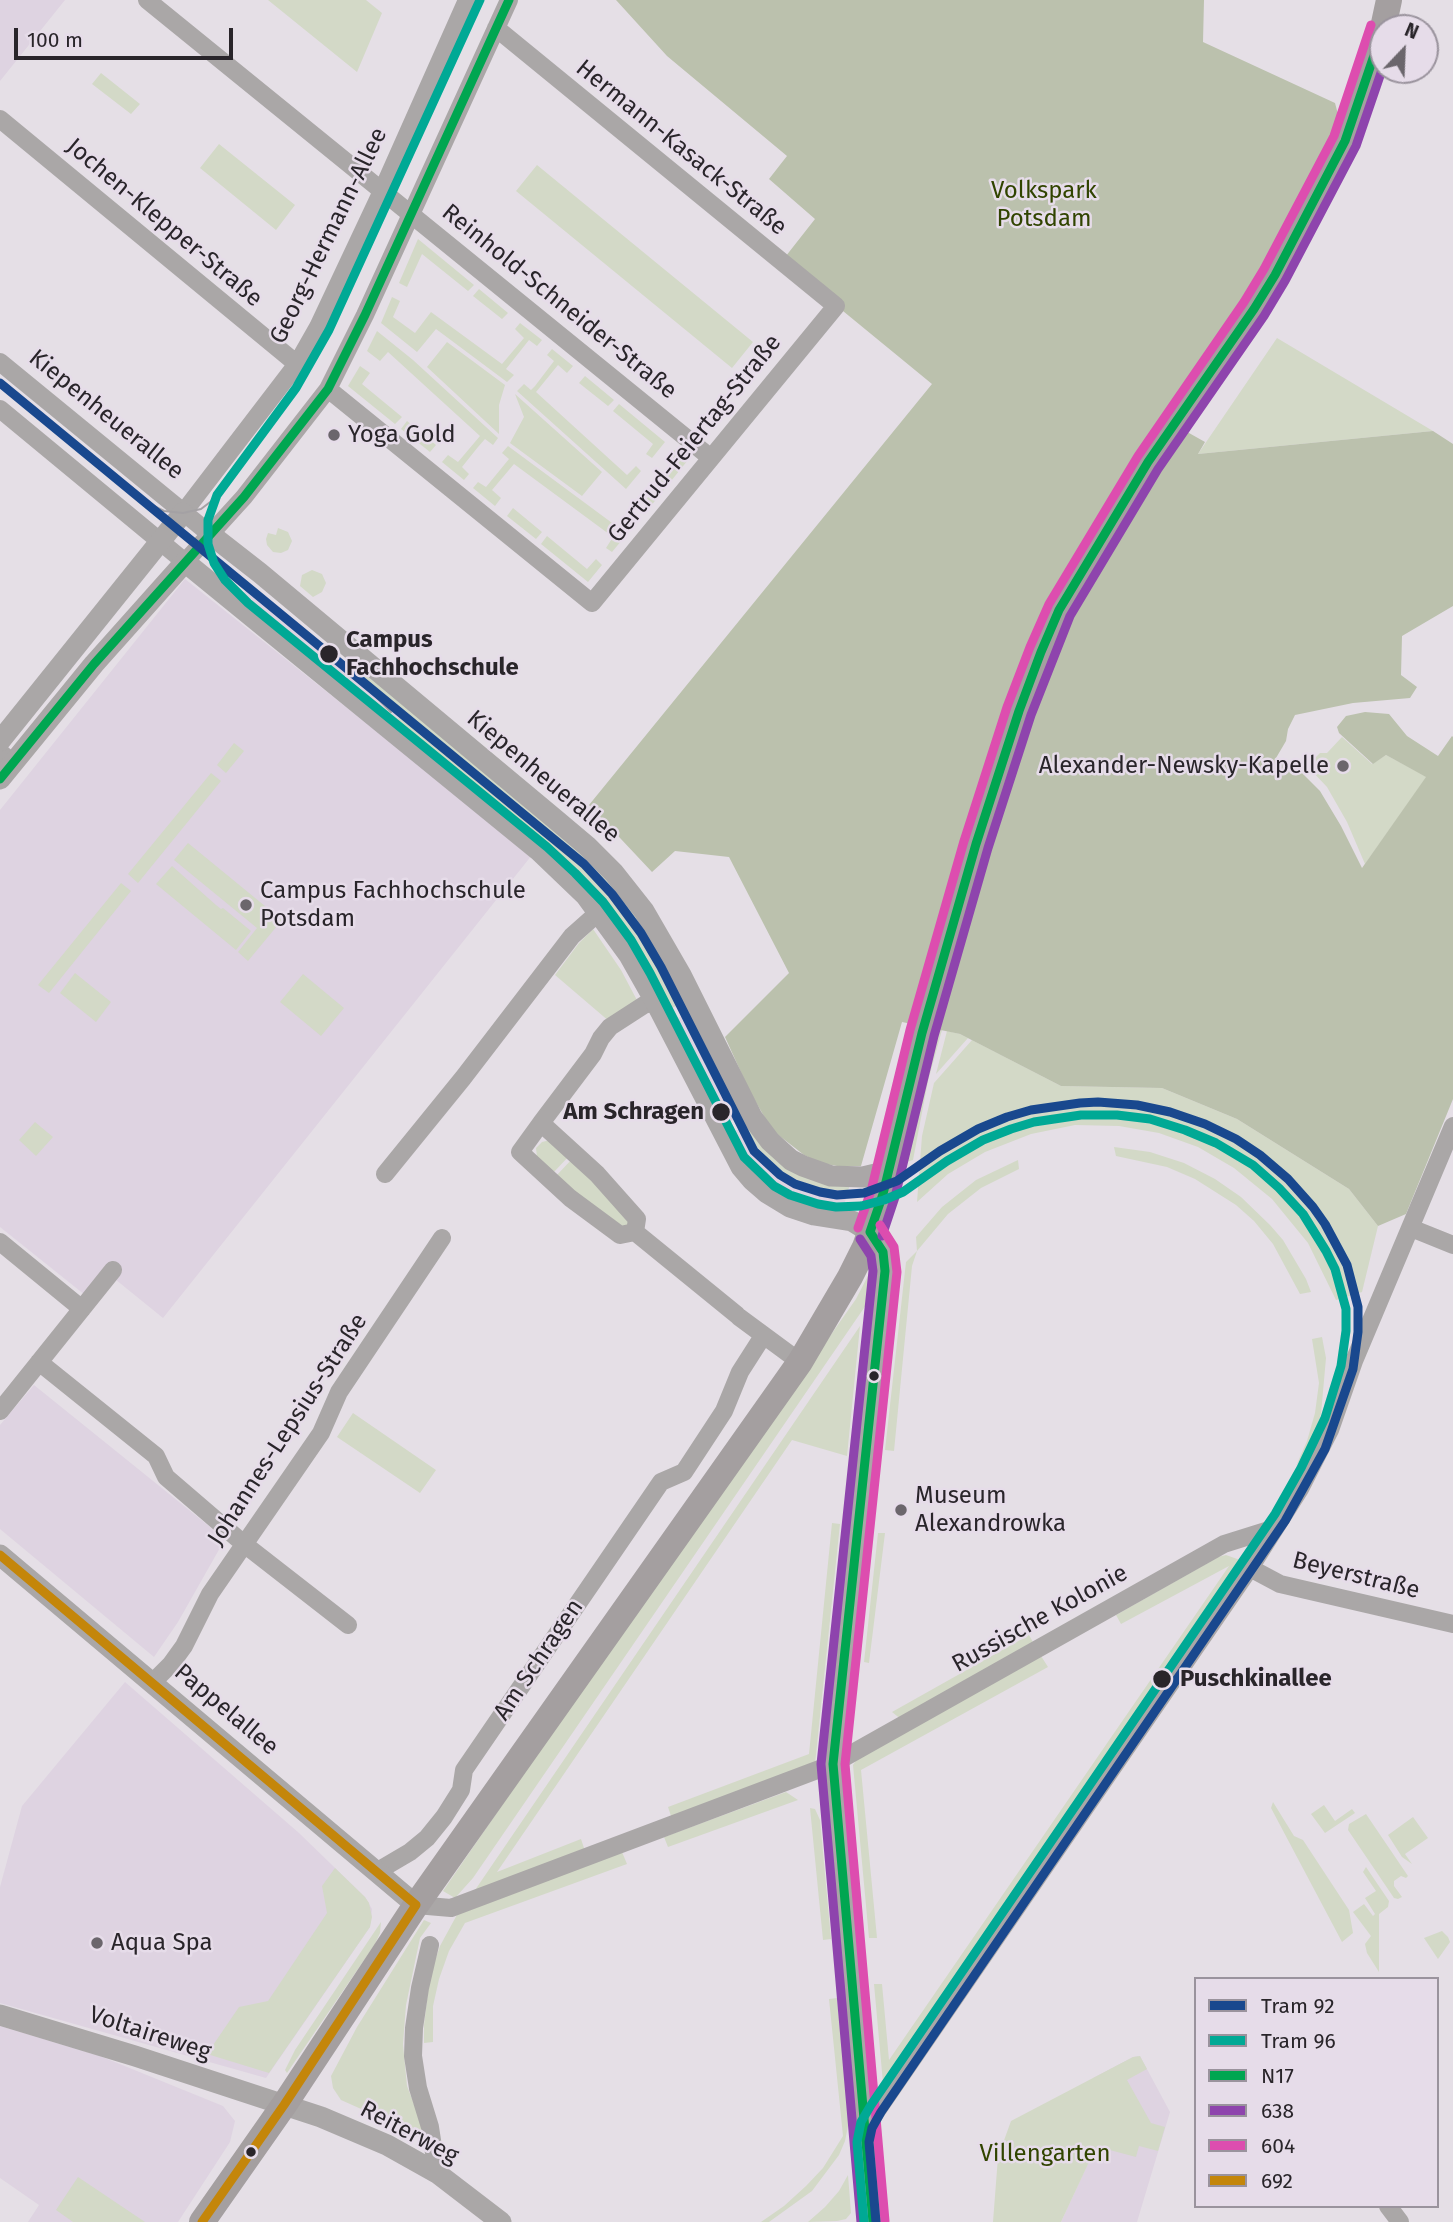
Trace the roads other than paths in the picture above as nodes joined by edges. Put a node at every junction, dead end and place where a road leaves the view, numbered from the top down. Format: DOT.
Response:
graph roads {
  1 [pos="147,0"];
  2 [pos="509,0"];
  3 [pos="466,1"];
  4 [pos="496,28"];
  5 [pos="1369,70"];
  6 [pos="0,119"];
  7 [pos="382,191"];
  8 [pos="412,214"];
  9 [pos="836,306"];
  10 [pos="0,362"];
  11 [pos="297,364"];
  12 [pos="328,389"];
  13 [pos="0,409"];
  14 [pos="711,458"];
  15 [pos="183,513"];
  16 [pos="210,534"];
  17 [pos="160,541"];
  18 [pos="185,562"];
  19 [pos="0,741"];
  20 [pos="4,764"];
  21 [pos="599,912"];
  22 [pos="655,1001"];
  23 [pos="541,1123"];
  24 [pos="1453,1126"];
  25 [pos="888,1171"];
  26 [pos="385,1174"];
  27 [pos="1411,1228"];
  28 [pos="635,1232"];
  29 [pos="870,1232"];
  30 [pos="442,1238"];
  31 [pos="0,1242"];
  32 [pos="1453,1245"];
  33 [pos="113,1270"];
  34 [pos="82,1309"];
  35 [pos="763,1336"];
  36 [pos="39,1362"];
  37 [pos="800,1362"];
  38 [pos="0,1411"];
  39 [pos="1275,1528"];
  40 [pos="244,1544"];
  41 [pos="0,1556"];
  42 [pos="1250,1568"];
  43 [pos="1453,1624"];
  44 [pos="348,1625"];
  45 [pos="153,1682"];
  46 [pos="833,1764"];
  47 [pos="376,1872"];
  48 [pos="416,1905"];
  49 [pos="430,1945"];
  50 [pos="0,2015"];
  51 [pos="284,2105"];
  52 [pos="866,2136"];
  53 [pos="437,2173"];
  54 [pos="202,2222"];
  55 [pos="501,2222"];
  56 [pos="873,2222"];
  1 -- 7 [label="street, Reinhold-Schneider-Straße"];
  2 -- 4 [label="street"];
  3 -- 7 [label="street, Georg-Hermann-Allee"];
  4 -- 8 [label="street"];
  4 -- 9 [label="street, Hermann-Kasack-Straße"];
  5 -- 25 [label="main road, Am Schragen"];
  6 -- 11 [label="street, Jochen-Klepper-Straße"];
  7 -- 8 [label="street, Reinhold-Schneider-Straße"];
  7 -- 11 [label="street, Georg-Hermann-Allee"];
  8 -- 12 [label="street"];
  8 -- 14 [label="street, Reinhold-Schneider-Straße"];
  9 -- 14 [label="street, Gertrud-Feiertag-Straße"];
  10 -- 15 [label="street, Kiepenheuerallee"];
  11 -- 15 [label="street, Georg-Hermann-Allee"];
  12 -- 14 [label="street, Gertrud-Feiertag-Straße"];
  12 -- 16 [label="street"];
  13 -- 17 [label="street"];
  15 -- 16 [label="street, Kiepenheuerallee"];
  15 -- 17 [label="street, Georg-Hermann-Allee"];
  16 -- 18 [label="street"];
  16 -- 25 [label="street, Kiepenheuerallee"];
  17 -- 18 [label="street"];
  17 -- 19 [label="street, Georg-Hermann-Allee"];
  18 -- 20 [label="street"];
  18 -- 21 [label="street"];
  21 -- 22 [label="street"];
  21 -- 26 [label="street"];
  22 -- 23 [label="street"];
  22 -- 29 [label="street"];
  23 -- 28 [label="street"];
  23 -- 28 [label="street"];
  24 -- 27 [label="street"];
  25 -- 29 [label="main road, Am Schragen"];
  27 -- 32 [label="street"];
  27 -- 39 [label="street"];
  28 -- 35 [label="street"];
  29 -- 37 [label="main road, Am Schragen"];
  29 -- 46 [label="street"];
  30 -- 40 [label="street, Johannes-Lepsius-Straße"];
  31 -- 34 [label="street"];
  33 -- 34 [label="street"];
  34 -- 36 [label="street"];
  35 -- 37 [label="street"];
  35 -- 47 [label="street, Am Schragen"];
  36 -- 38 [label="street"];
  36 -- 40 [label="street"];
  37 -- 48 [label="main road, Am Schragen"];
  39 -- 42 [label="street"];
  39 -- 46 [label="street, Russische Kolonie"];
  40 -- 44 [label="street"];
  40 -- 45 [label="street, Johannes-Lepsius-Straße"];
  41 -- 45 [label="street, Pappelallee"];
  42 -- 43 [label="street, Beyerstraße"];
  42 -- 52 [label="street"];
  45 -- 47 [label="street, Pappelallee"];
  46 -- 48 [label="street, Russische Kolonie"];
  46 -- 52 [label="street"];
  47 -- 48 [label="street, Pappelallee"];
  48 -- 51 [label="main road, Am Schragen"];
  49 -- 53 [label="street"];
  50 -- 51 [label="street, Voltaireweg"];
  51 -- 53 [label="street, Reiterweg"];
  51 -- 54 [label="main road, Am Schragen"];
  52 -- 56 [label="street"];
  53 -- 55 [label="street, Reiterweg"];
}
